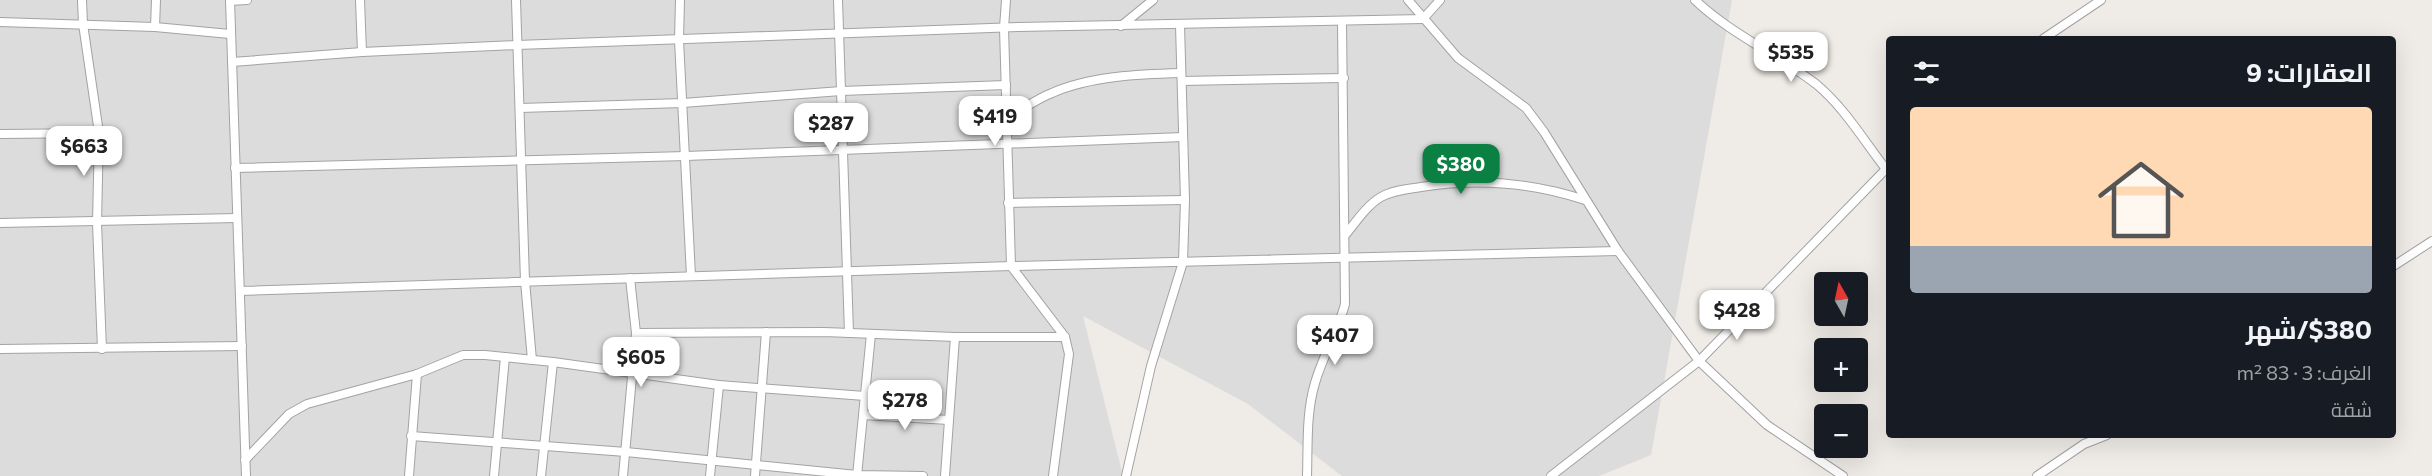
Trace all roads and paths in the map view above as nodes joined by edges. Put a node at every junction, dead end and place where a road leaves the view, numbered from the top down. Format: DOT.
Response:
graph roads {
  1 [pos="82,0"];
  2 [pos="156,0"];
  3 [pos="247,0"];
  4 [pos="360,0"];
  5 [pos="516,0"];
  6 [pos="680,0"];
  7 [pos="838,0"];
  8 [pos="1006,0"];
  9 [pos="1153,0"];
  10 [pos="1408,0"];
  11 [pos="1440,0"];
  12 [pos="1695,0"];
  13 [pos="2101,0"];
  14 [pos="230,1"];
  15 [pos="1423,19"];
  16 [pos="0,22"];
  17 [pos="1342,22"];
  18 [pos="83,24"];
  19 [pos="1180,24"];
  20 [pos="1120,26"];
  21 [pos="155,27"];
  22 [pos="1004,28"];
  23 [pos="230,34"];
  24 [pos="839,34"];
  25 [pos="2047,36"];
  26 [pos="679,40"];
  27 [pos="517,45"];
  28 [pos="362,52"];
  29 [pos="232,62"];
  30 [pos="1181,77"];
  31 [pos="1344,78"];
  32 [pos="1006,85"];
  33 [pos="841,91"];
  34 [pos="683,103"];
  35 [pos="519,108"];
  36 [pos="1007,118"];
  37 [pos="99,133"];
  38 [pos="0,134"];
  39 [pos="1183,138"];
  40 [pos="1008,143"];
  41 [pos="843,149"];
  42 [pos="686,156"];
  43 [pos="522,159"];
  44 [pos="1886,167"];
  45 [pos="235,168"];
  46 [pos="1886,169"];
  47 [pos="1185,200"];
  48 [pos="1586,200"];
  49 [pos="1008,203"];
  50 [pos="237,218"];
  51 [pos="0,223"];
  52 [pos="97,223"];
  53 [pos="1346,234"];
  54 [pos="2432,241"];
  55 [pos="1618,251"];
  56 [pos="1346,257"];
  57 [pos="1184,262"];
  58 [pos="2396,264"];
  59 [pos="1011,266"];
  60 [pos="847,273"];
  61 [pos="691,276"];
  62 [pos="630,278"];
  63 [pos="525,281"];
  64 [pos="240,291"];
  65 [pos="766,332"];
  66 [pos="636,333"];
  67 [pos="849,333"];
  68 [pos="871,334"];
  69 [pos="955,337"];
  70 [pos="1065,337"];
  71 [pos="242,346"];
  72 [pos="0,349"];
  73 [pos="102,349"];
  74 [pos="506,357"];
  75 [pos="532,360"];
  76 [pos="1699,361"];
  77 [pos="553,362"];
  78 [pos="417,374"];
  79 [pos="632,374"];
  80 [pos="719,385"];
  81 [pos="762,389"];
  82 [pos="865,396"];
  83 [pos="863,415"];
  84 [pos="949,420"];
  85 [pos="411,436"];
  86 [pos="2099,438"];
  87 [pos="497,442"];
  88 [pos="544,445"];
  89 [pos="626,452"];
  90 [pos="245,460"];
  91 [pos="712,461"];
  92 [pos="756,465"];
  93 [pos="246,476"];
  94 [pos="409,476"];
  95 [pos="494,476"];
  96 [pos="541,476"];
  97 [pos="623,476"];
  98 [pos="710,476"];
  99 [pos="754,476"];
  100 [pos="857,476"];
  101 [pos="923,476"];
  102 [pos="945,476"];
  103 [pos="1053,476"];
  104 [pos="1126,476"];
  105 [pos="1307,476"];
  106 [pos="1551,476"];
  107 [pos="1843,476"];
  108 [pos="2037,476"];
  1 -- 18 [label="street"];
  2 -- 21 [label="street"];
  3 -- 14 [label="street"];
  4 -- 28 [label="street"];
  5 -- 27 [label="street"];
  6 -- 26 [label="street"];
  7 -- 24 [label="street"];
  8 -- 22 [label="street"];
  9 -- 20 [label="street"];
  10 -- 15 [label="street"];
  11 -- 15 [label="street"];
  12 -- 44 [label="street"];
  13 -- 25 [label="street"];
  14 -- 23 [label="street"];
  15 -- 17 [label="street"];
  15 -- 48 [label="street"];
  16 -- 18 [label="street"];
  17 -- 19 [label="street"];
  17 -- 31 [label="street"];
  18 -- 21 [label="street"];
  18 -- 37 [label="street"];
  19 -- 20 [label="street"];
  19 -- 30 [label="street"];
  20 -- 22 [label="street"];
  21 -- 23 [label="street"];
  22 -- 24 [label="street"];
  22 -- 32 [label="street"];
  23 -- 29 [label="street"];
  24 -- 26 [label="street"];
  24 -- 33 [label="street"];
  26 -- 27 [label="street"];
  26 -- 34 [label="street"];
  27 -- 28 [label="street"];
  27 -- 35 [label="street"];
  28 -- 29 [label="street"];
  29 -- 45 [label="street"];
  30 -- 31 [label="street"];
  30 -- 36 [label="street"];
  30 -- 39 [label="street"];
  31 -- 53 [label="street"];
  32 -- 33 [label="street"];
  32 -- 36 [label="street"];
  33 -- 34 [label="street"];
  33 -- 41 [label="street"];
  34 -- 35 [label="street"];
  34 -- 42 [label="street"];
  35 -- 43 [label="street"];
  36 -- 40 [label="street"];
  37 -- 38 [label="street"];
  37 -- 52 [label="street"];
  39 -- 40 [label="street"];
  39 -- 47 [label="street"];
  40 -- 41 [label="street"];
  40 -- 49 [label="street"];
  41 -- 42 [label="street"];
  41 -- 60 [label="street"];
  42 -- 43 [label="street"];
  42 -- 61 [label="street"];
  43 -- 45 [label="street"];
  43 -- 63 [label="street"];
  45 -- 50 [label="street"];
  46 -- 76 [label="street"];
  47 -- 49 [label="street"];
  47 -- 57 [label="street"];
  48 -- 53 [label="street"];
  48 -- 55 [label="street"];
  49 -- 59 [label="street"];
  50 -- 52 [label="street"];
  50 -- 64 [label="street"];
  51 -- 52 [label="street"];
  52 -- 73 [label="street"];
  53 -- 56 [label="street"];
  54 -- 58 [label="street"];
  55 -- 56 [label="street"];
  55 -- 76 [label="street"];
  56 -- 57 [label="street"];
  56 -- 105 [label="street"];
  57 -- 59 [label="street"];
  57 -- 104 [label="street"];
  59 -- 60 [label="street"];
  59 -- 70 [label="street"];
  60 -- 61 [label="street"];
  60 -- 67 [label="street"];
  61 -- 62 [label="street"];
  62 -- 63 [label="street"];
  62 -- 66 [label="street"];
  63 -- 64 [label="street"];
  63 -- 75 [label="street"];
  64 -- 71 [label="street"];
  65 -- 66 [label="street"];
  65 -- 67 [label="street"];
  65 -- 81 [label="street"];
  66 -- 79 [label="street"];
  67 -- 68 [label="street"];
  68 -- 69 [label="street"];
  68 -- 82 [label="street"];
  69 -- 70 [label="street"];
  69 -- 84 [label="street"];
  70 -- 103 [label="street"];
  71 -- 73 [label="street"];
  71 -- 90 [label="street"];
  72 -- 73 [label="street"];
  74 -- 75 [label="street"];
  74 -- 78 [label="street"];
  74 -- 87 [label="street"];
  75 -- 77 [label="street"];
  76 -- 106 [label="street"];
  76 -- 107 [label="street"];
  77 -- 79 [label="street"];
  77 -- 88 [label="street"];
  78 -- 85 [label="street"];
  78 -- 90 [label="street"];
  79 -- 80 [label="street"];
  79 -- 89 [label="street"];
  80 -- 81 [label="street"];
  80 -- 91 [label="street"];
  81 -- 82 [label="street"];
  81 -- 92 [label="street"];
  82 -- 83 [label="street"];
  83 -- 84 [label="street"];
  83 -- 100 [label="street"];
  84 -- 102 [label="street"];
  85 -- 87 [label="street"];
  85 -- 94 [label="street"];
  86 -- 108 [label="street"];
  87 -- 88 [label="street"];
  87 -- 95 [label="street"];
  88 -- 89 [label="street"];
  88 -- 96 [label="street"];
  89 -- 91 [label="street"];
  89 -- 97 [label="street"];
  90 -- 93 [label="street"];
  91 -- 92 [label="street"];
  91 -- 98 [label="street"];
  92 -- 99 [label="street"];
  92 -- 100 [label="street"];
  100 -- 101 [label="street"];
}
